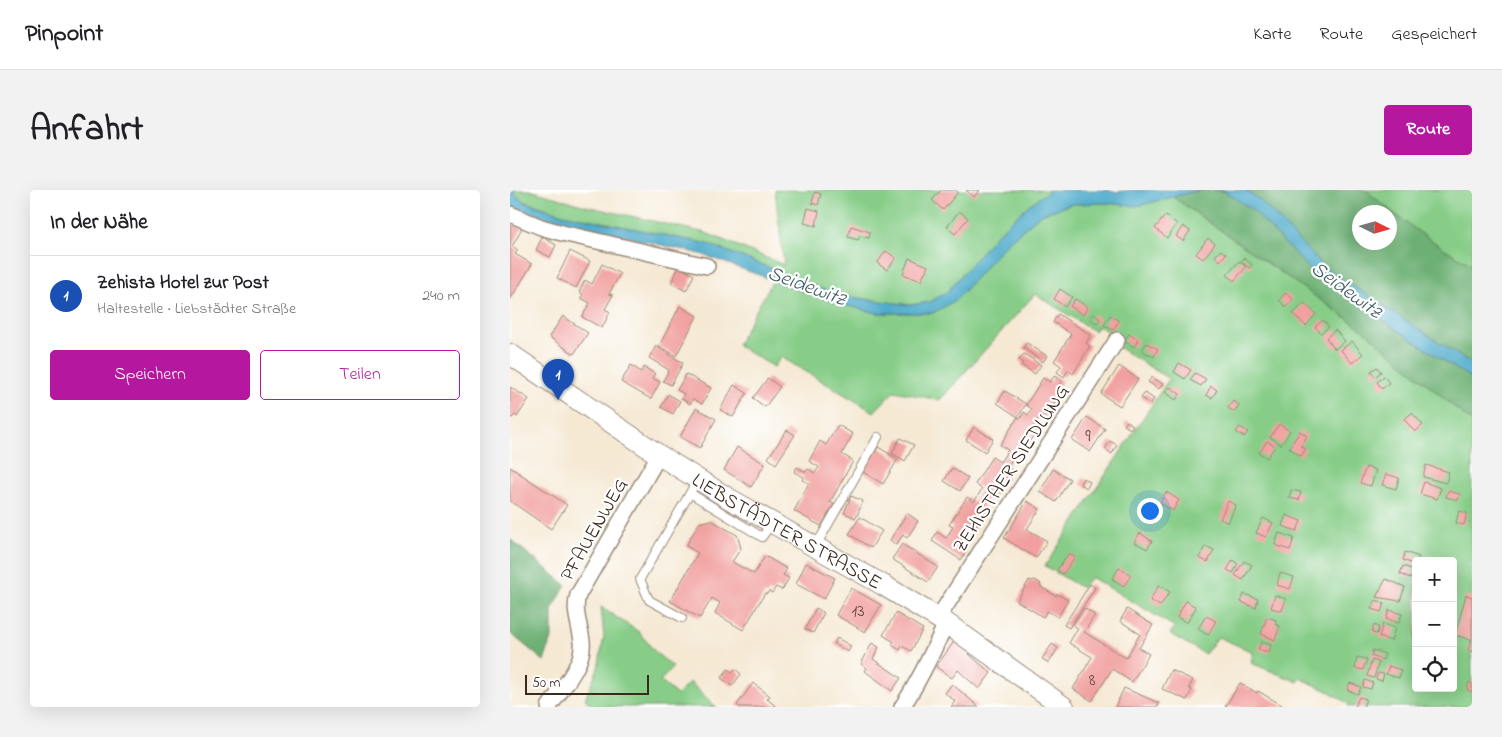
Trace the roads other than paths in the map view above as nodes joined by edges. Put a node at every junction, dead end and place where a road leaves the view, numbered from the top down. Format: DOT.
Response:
graph roads {
  1 [pos="510,214"];
  2 [pos="707,266"];
  3 [pos="1117,340"];
  4 [pos="510,354"];
  5 [pos="878,437"];
  6 [pos="659,456"];
  7 [pos="694,486"];
  8 [pos="814,546"];
  9 [pos="682,618"];
  10 [pos="942,620"];
  11 [pos="550,707"];
  12 [pos="902,707"];
  13 [pos="1064,707"];
  1 -- 2 [label="street"];
  3 -- 10 [label="street, ZEHISTAER SIEDLUNG"];
  4 -- 6 [label="main road, LIEBSTÄDTER STRASSE"];
  5 -- 8 [label="lane"];
  6 -- 7 [label="main road, LIEBSTÄDTER STRASSE"];
  6 -- 11 [label="street, PFAUENWEG"];
  7 -- 8 [label="main road, LIEBSTÄDTER STRASSE"];
  7 -- 9 [label="lane"];
  8 -- 10 [label="main road, LIEBSTÄDTER STRASSE"];
  10 -- 12 [label="street, ZEHISTAER SIEDLUNG"];
  10 -- 13 [label="main road, LIEBSTÄDTER STRASSE"];
}
